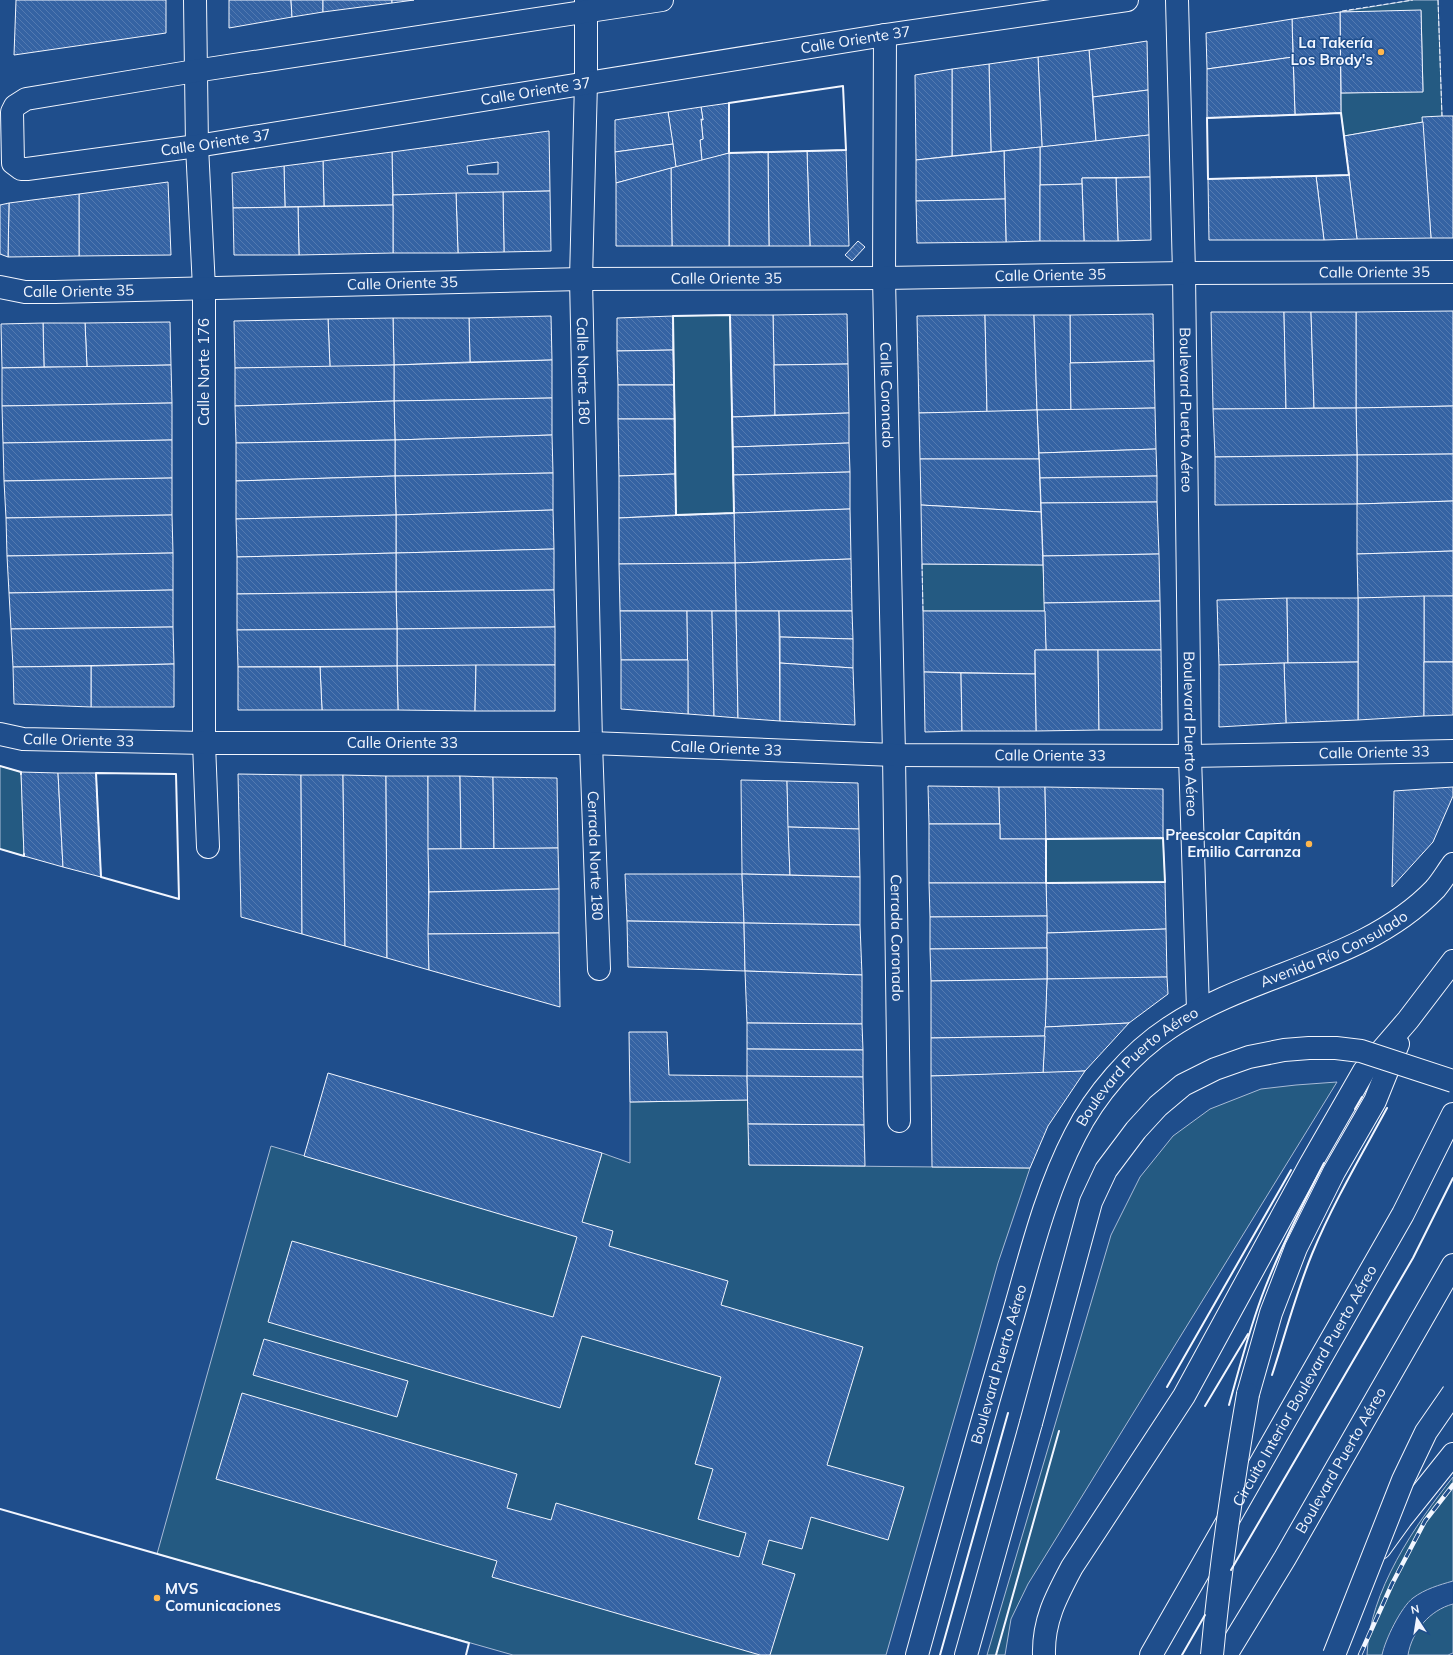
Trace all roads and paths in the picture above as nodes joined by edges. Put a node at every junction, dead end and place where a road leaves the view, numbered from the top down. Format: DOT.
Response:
graph roads {
  1 [pos="195,0"];
  2 [pos="662,0"];
  3 [pos="1127,0"];
  4 [pos="1177,0"];
  5 [pos="586,6"];
  6 [pos="885,35"];
  7 [pos="195,70"];
  8 [pos="586,82"];
  9 [pos="197,146"];
  10 [pos="1453,272"];
  11 [pos="1184,273"];
  12 [pos="884,278"];
  13 [pos="581,279"];
  14 [pos="0,287"];
  15 [pos="204,288"];
  16 [pos="0,734"];
  17 [pos="204,743"];
  18 [pos="591,743"];
  19 [pos="1453,751"];
  20 [pos="894,755"];
  21 [pos="1190,756"];
  22 [pos="208,847"];
  23 [pos="1453,864"];
  24 [pos="1453,961"];
  25 [pos="599,969"];
  26 [pos="1198,1010"];
  27 [pos="1408,1020"];
  28 [pos="1453,1082"];
  29 [pos="1453,1114"];
  30 [pos="898,1120"];
  31 [pos="1453,1265"];
  32 [pos="1453,1393"];
  33 [pos="1453,1454"];
  34 [pos="917,1655"];
  35 [pos="966,1655"];
  36 [pos="1044,1655"];
  37 [pos="1151,1655"];
  38 [pos="1212,1655"];
  39 [pos="1226,1655"];
  40 [pos="1333,1655"];
  1 -- 7 [label="main road, Calle Norte 176"];
  2 -- 5 [label="main road, Calle Oriente 37"];
  3 -- 6 [label="main road, Calle Oriente 37"];
  4 -- 11 [label="main road, Boulevard Puerto Aéreo"];
  5 -- 7 [label="main road, Calle Oriente 37"];
  5 -- 8 [label="main road, Calle Norte 180"];
  6 -- 8 [label="main road, Calle Oriente 37"];
  6 -- 12 [label="main road, Calle Coronado"];
  7 -- 9 [label="main road, Calle Norte 176"];
  7 -- 9 [label="main road, Calle Oriente 37"];
  8 -- 9 [label="main road, Calle Oriente 37"];
  8 -- 13 [label="main road, Calle Norte 180"];
  9 -- 15 [label="main road, Calle Norte 176"];
  10 -- 11 [label="main road, Calle Oriente 35"];
  11 -- 12 [label="main road, Calle Oriente 35"];
  11 -- 21 [label="main road, Boulevard Puerto Aéreo"];
  12 -- 13 [label="main road, Calle Oriente 35"];
  12 -- 20 [label="main road, Calle Coronado"];
  13 -- 15 [label="main road, Calle Oriente 35"];
  13 -- 18 [label="main road, Calle Norte 180"];
  14 -- 15 [label="main road, Calle Oriente 35"];
  15 -- 17 [label="main road, Calle Norte 176"];
  16 -- 17 [label="main road, Calle Oriente 33"];
  17 -- 18 [label="main road, Calle Oriente 33"];
  17 -- 22 [label="main road, Calle Norte 176"];
  18 -- 20 [label="main road, Calle Oriente 33"];
  18 -- 25 [label="main road, Cerrada Norte 180"];
  19 -- 21 [label="main road, Calle Oriente 33"];
  20 -- 21 [label="main road, Calle Oriente 33"];
  20 -- 30 [label="main road, Cerrada Coronado"];
  21 -- 26 [label="main road, Boulevard Puerto Aéreo"];
  23 -- 26 [label="main road, Avenida Río Consulado"];
  24 -- 27 [label="main road"];
  26 -- 34 [label="main road, Boulevard Puerto Aéreo"];
  27 -- 36 [label="main road"];
  27 -- 38 [label="main road, bridge"];
  28 -- 35 [label="main road, bridge"];
  29 -- 37 [label="main road, Circuito Interior Boulevard Puerto Aéreo"];
  31 -- 39 [label="main road, Boulevard Puerto Aéreo"];
  32 -- 40 [label="main road, bridge"];
  33 -- 40 [label="main road"];
}
